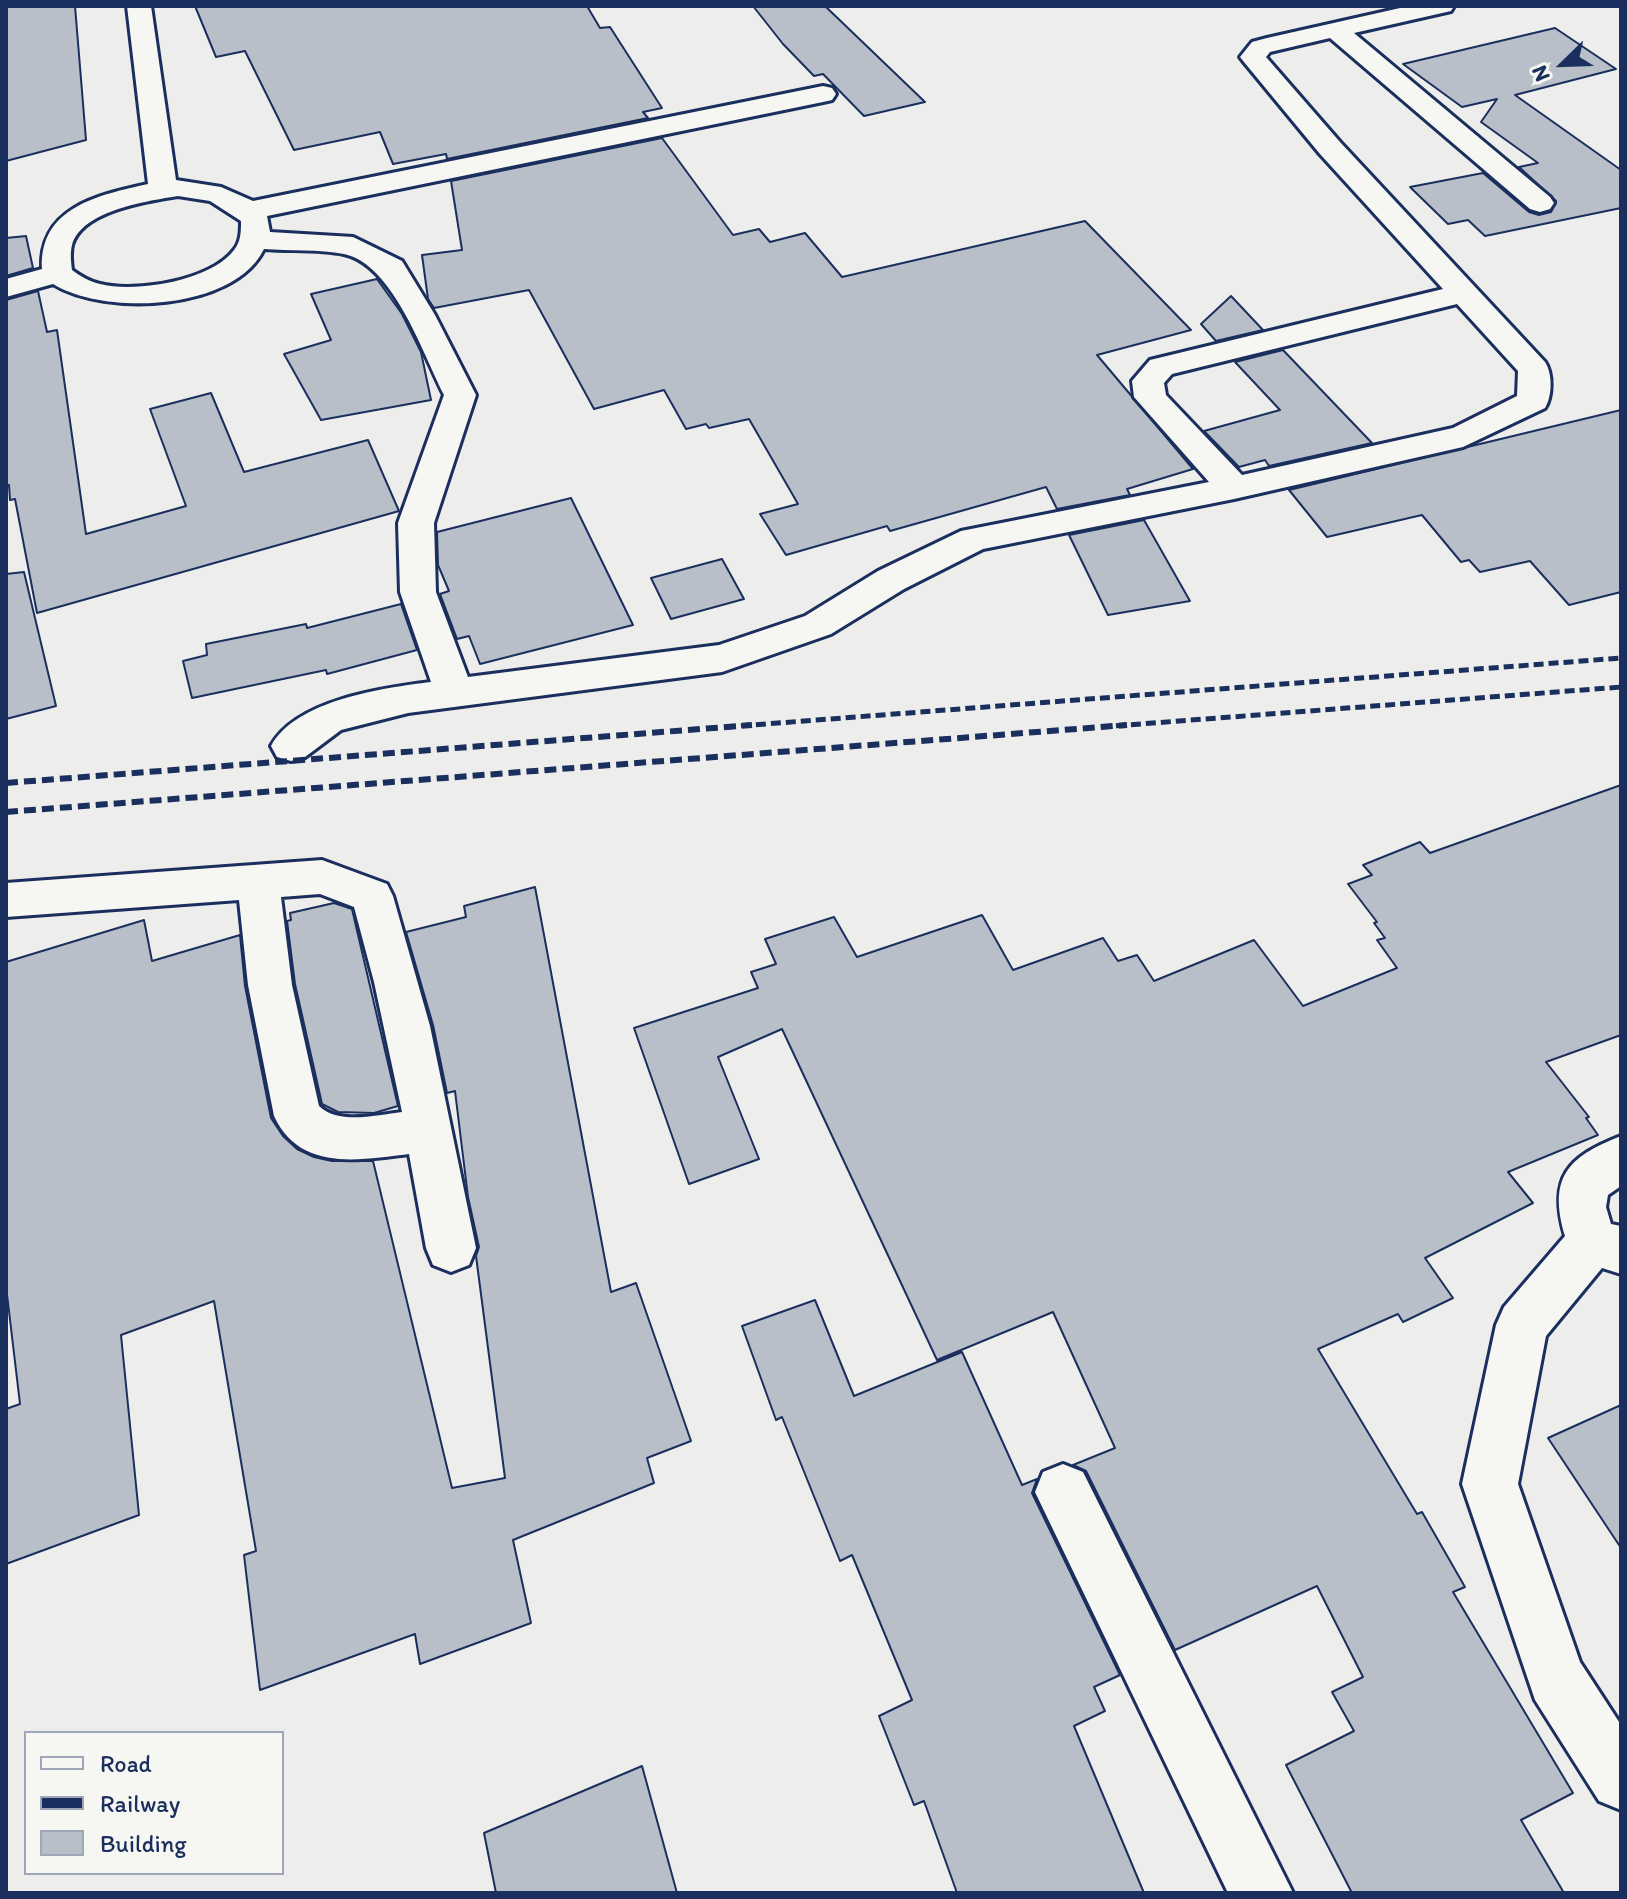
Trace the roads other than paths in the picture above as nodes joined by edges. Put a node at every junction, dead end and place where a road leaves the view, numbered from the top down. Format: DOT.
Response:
graph roads {
  1 [pos="139,6"];
  2 [pos="1442,6"];
  3 [pos="1355,18"];
  4 [pos="823,94"];
  5 [pos="163,190"];
  6 [pos="1540,203"];
  7 [pos="251,225"];
  8 [pos="57,274"];
  9 [pos="6,288"];
  10 [pos="1464,293"];
  11 [pos="1234,488"];
  12 [pos="454,691"];
  13 [pos="291,746"];
  14 [pos="258,882"];
  15 [pos="6,900"];
  16 [pos="429,1130"];
  17 [pos="1621,1158"];
  18 [pos="1607,1246"];
  19 [pos="451,1248"];
  20 [pos="1063,1492"];
  21 [pos="1621,1779"];
  22 [pos="1261,1893"];
  1 -- 5 [label="street"];
  2 -- 3 [label="street"];
  3 -- 6 [label="street"];
  3 -- 10 [label="street"];
  4 -- 7 [label="street"];
  5 -- 7 [label="street"];
  5 -- 8 [label="street"];
  7 -- 8 [label="street"];
  7 -- 12 [label="street"];
  8 -- 9 [label="street"];
  10 -- 11 [label="street"];
  10 -- 11 [label="street"];
  11 -- 12 [label="street"];
  12 -- 13 [label="street"];
  14 -- 15 [label="street"];
  14 -- 16 [label="street"];
  14 -- 16 [label="street"];
  16 -- 19 [label="street"];
  17 -- 18 [label="street"];
  18 -- 21 [label="street"];
  20 -- 22 [label="street"];
}
